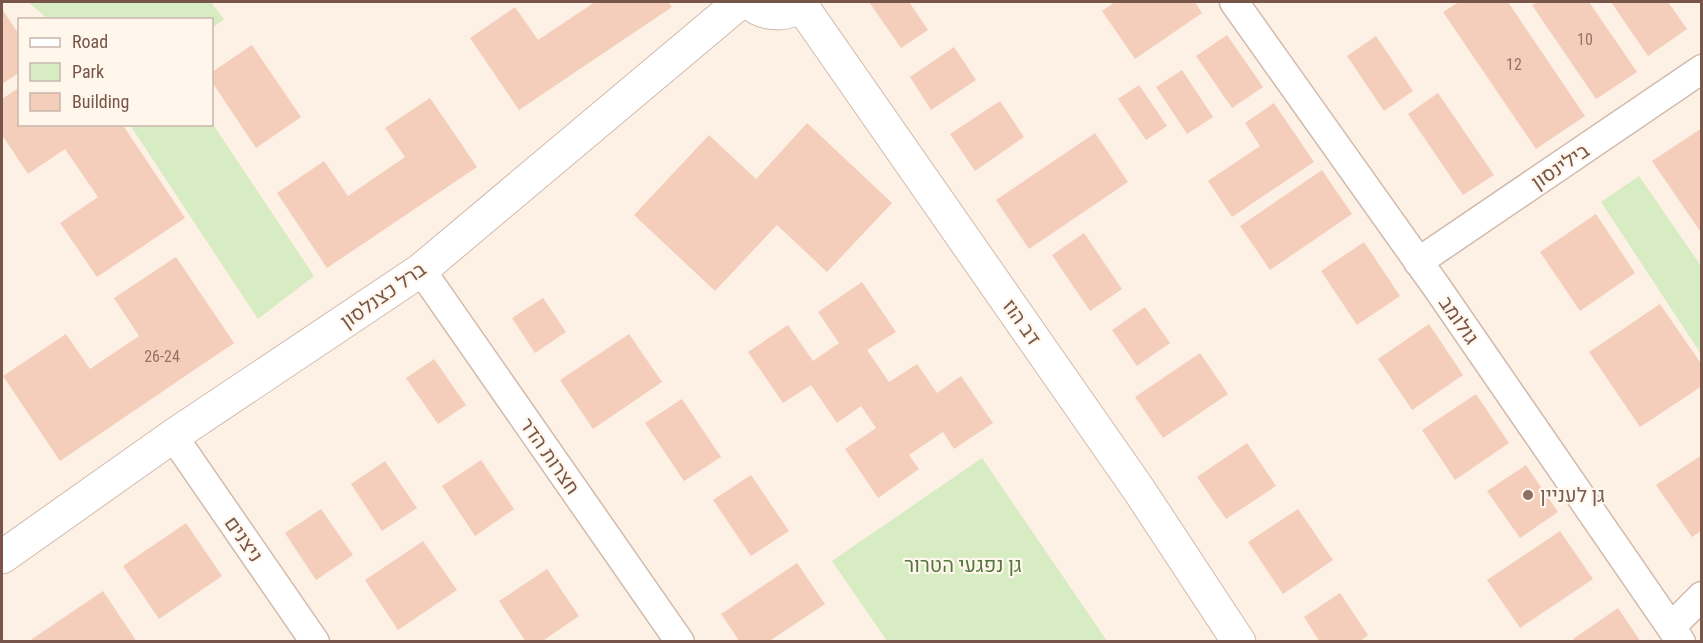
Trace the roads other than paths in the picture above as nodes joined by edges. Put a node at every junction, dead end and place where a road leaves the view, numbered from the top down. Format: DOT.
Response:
graph roads {
  1 [pos="740,2"];
  2 [pos="749,2"];
  3 [pos="1234,2"];
  4 [pos="802,3"];
  5 [pos="1701,69"];
  6 [pos="1418,262"];
  7 [pos="421,270"];
  8 [pos="173,436"];
  9 [pos="2,557"];
  10 [pos="1701,596"];
  11 [pos="1676,634"];
  12 [pos="315,642"];
  13 [pos="680,642"];
  14 [pos="1239,642"];
  1 -- 7 [label="street, ברל כצנלסון"];
  2 -- 4 [label="street"];
  3 -- 6 [label="street, גולומב"];
  4 -- 14 [label="street, דב הוז"];
  5 -- 6 [label="street, בילינסון"];
  6 -- 11 [label="street, גולומב"];
  7 -- 8 [label="street, ברל כצנלסון"];
  7 -- 13 [label="street, חצרות הדר"];
  8 -- 9 [label="street, ברל כצנלסון"];
  8 -- 12 [label="street, ניצנים"];
  10 -- 11 [label="street"];
}
